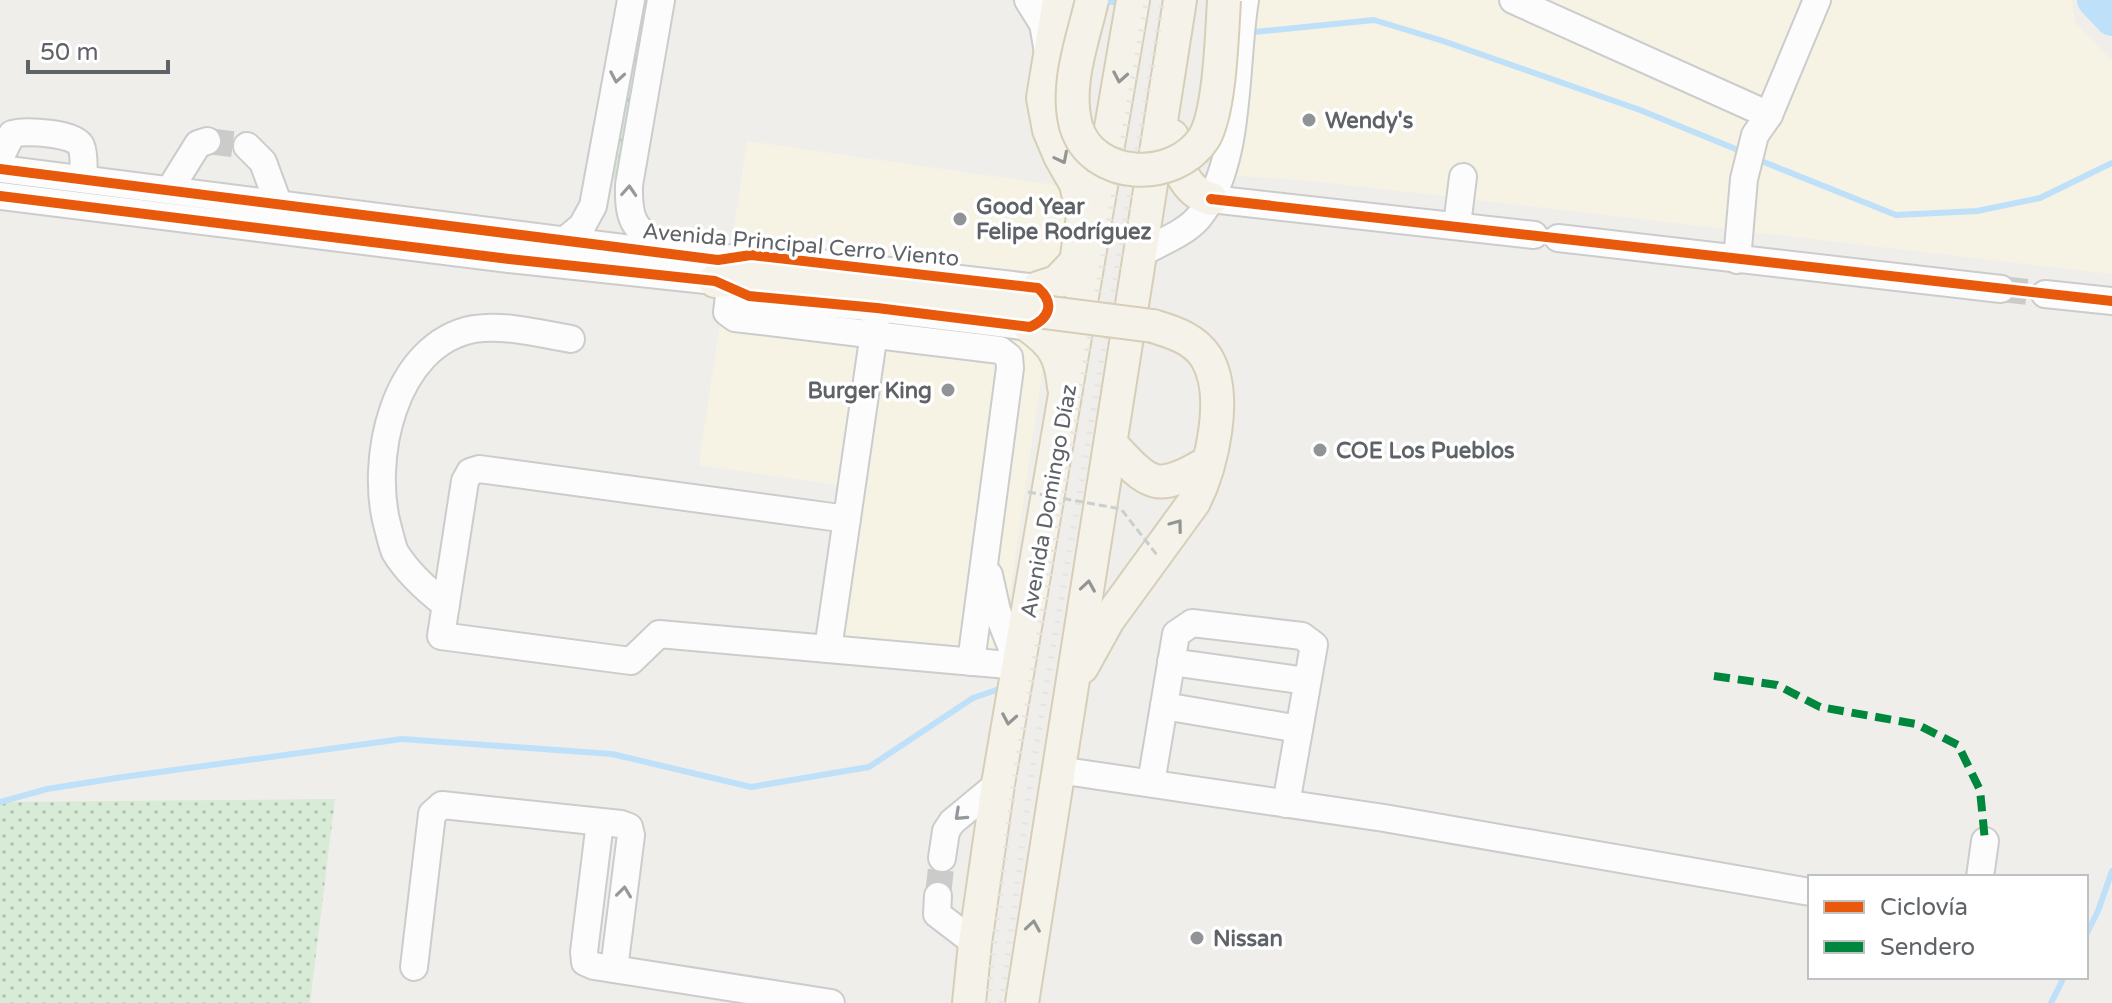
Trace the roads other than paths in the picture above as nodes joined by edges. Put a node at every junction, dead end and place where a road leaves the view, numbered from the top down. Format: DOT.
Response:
graph roads {
  1 [pos="631,0"];
  2 [pos="661,0"];
  3 [pos="1028,0"];
  4 [pos="1059,0"];
  5 [pos="1092,0"];
  6 [pos="1133,0"];
  7 [pos="1180,0"];
  8 [pos="1224,0"];
  9 [pos="1245,0"];
  10 [pos="1513,0"];
  11 [pos="1817,0"];
  12 [pos="1048,56"];
  13 [pos="1167,78"];
  14 [pos="1762,125"];
  15 [pos="207,141"];
  16 [pos="247,146"];
  17 [pos="0,158"];
  18 [pos="0,169"];
  19 [pos="1463,177"];
  20 [pos="84,179"];
  21 [pos="170,189"];
  22 [pos="0,196"];
  23 [pos="1211,199"];
  24 [pos="278,203"];
  25 [pos="1457,225"];
  26 [pos="565,240"];
  27 [pos="667,252"];
  28 [pos="1141,253"];
  29 [pos="1737,260"];
  30 [pos="1076,262"];
  31 [pos="721,276"];
  32 [pos="2001,289"];
  33 [pos="2045,294"];
  34 [pos="2112,301"];
  35 [pos="877,308"];
  36 [pos="1035,309"];
  37 [pos="873,335"];
  38 [pos="571,339"];
  39 [pos="1061,362"];
  40 [pos="1065,400"];
  41 [pos="1111,444"];
  42 [pos="1207,463"];
  43 [pos="847,519"];
  44 [pos="986,552"];
  45 [pos="446,605"];
  46 [pos="828,649"];
  47 [pos="971,662"];
  48 [pos="1171,662"];
  49 [pos="1019,666"];
  50 [pos="1307,681"];
  51 [pos="1072,683"];
  52 [pos="1164,706"];
  53 [pos="1299,729"];
  54 [pos="1058,770"];
  55 [pos="1151,783"];
  56 [pos="998,784"];
  57 [pos="1286,804"];
  58 [pos="1985,841"];
  59 [pos="942,858"];
  60 [pos="1980,875"];
  61 [pos="1808,892"];
  62 [pos="938,896"];
  63 [pos="975,943"];
  64 [pos="414,967"];
  65 [pos="831,1003"];
  66 [pos="969,1003"];
  67 [pos="1022,1003"];
  1 -- 26 [label="street, one-way"];
  27 -- 2 [label="street, one-way"];
  3 -- 12 [label="street"];
  4 -- 12 [label="main road"];
  5 -- 8 [label="main road, bridge"];
  6 -- 40 [label="main road, Avenida Domingo Díaz, one-way"];
  7 -- 13 [label="main road"];
  9 -- 23 [label="street"];
  10 -- 14 [label="street"];
  11 -- 14 [label="street"];
  12 -- 30 [label="main road, one-way"];
  13 -- 23 [label="main road"];
  13 -- 28 [label="main road"];
  14 -- 29 [label="street"];
  15 -- 21 [label="street"];
  16 -- 24 [label="street"];
  17 -- 20 [label="street"];
  18 -- 20 [label="street, Avenida Principal Cerro Viento"];
  19 -- 25 [label="street"];
  20 -- 21 [label="street, Avenida Principal Cerro Viento"];
  21 -- 24 [label="street, Avenida Principal Cerro Viento"];
  22 -- 31 [label="street, Avenida Principal Cerro Viento"];
  23 -- 25 [label="street"];
  23 -- 28 [label="street"];
  24 -- 26 [label="street, Avenida Principal Cerro Viento"];
  25 -- 29 [label="street"];
  26 -- 27 [label="street, Avenida Principal Cerro Viento"];
  27 -- 31 [label="street, Avenida Principal Cerro Viento"];
  28 -- 41 [label="main road"];
  29 -- 32 [label="street"];
  30 -- 36 [label="main road"];
  30 -- 39 [label="main road"];
  31 -- 35 [label="street, Avenida Principal Cerro Viento"];
  31 -- 36 [label="main road"];
  31 -- 36 [label="street, Avenida Principal Cerro Viento"];
  31 -- 37 [label="street"];
  33 -- 34 [label="street"];
  35 -- 36 [label="street, Avenida Principal Cerro Viento"];
  35 -- 37 [label="street"];
  36 -- 39 [label="main road"];
  36 -- 42 [label="main road, bridge"];
  37 -- 43 [label="street"];
  37 -- 44 [label="street"];
  38 -- 45 [label="street"];
  39 -- 40 [label="main road"];
  40 -- 49 [label="main road, Avenida Domingo Díaz"];
  41 -- 42 [label="main road"];
  51 -- 41 [label="main road, one-way"];
  51 -- 42 [label="main road, one-way"];
  43 -- 45 [label="street"];
  43 -- 46 [label="street"];
  44 -- 47 [label="street"];
  44 -- 49 [label="street"];
  45 -- 46 [label="street"];
  46 -- 47 [label="street"];
  47 -- 49 [label="street"];
  48 -- 50 [label="street"];
  48 -- 50 [label="street"];
  48 -- 52 [label="street"];
  49 -- 56 [label="main road, Avenida Domingo Díaz, one-way"];
  50 -- 53 [label="street"];
  51 -- 54 [label="main road"];
  52 -- 53 [label="street"];
  52 -- 55 [label="street"];
  53 -- 57 [label="street"];
  54 -- 55 [label="street"];
  67 -- 54 [label="main road, one-way"];
  55 -- 57 [label="street"];
  56 -- 59 [label="street, one-way"];
  56 -- 63 [label="main road, Avenida Domingo Díaz"];
  57 -- 61 [label="street"];
  58 -- 60 [label="street"];
  62 -- 63 [label="street"];
  63 -- 66 [label="main road, Avenida Domingo Díaz"];
  64 -- 65 [label="street"];
}
